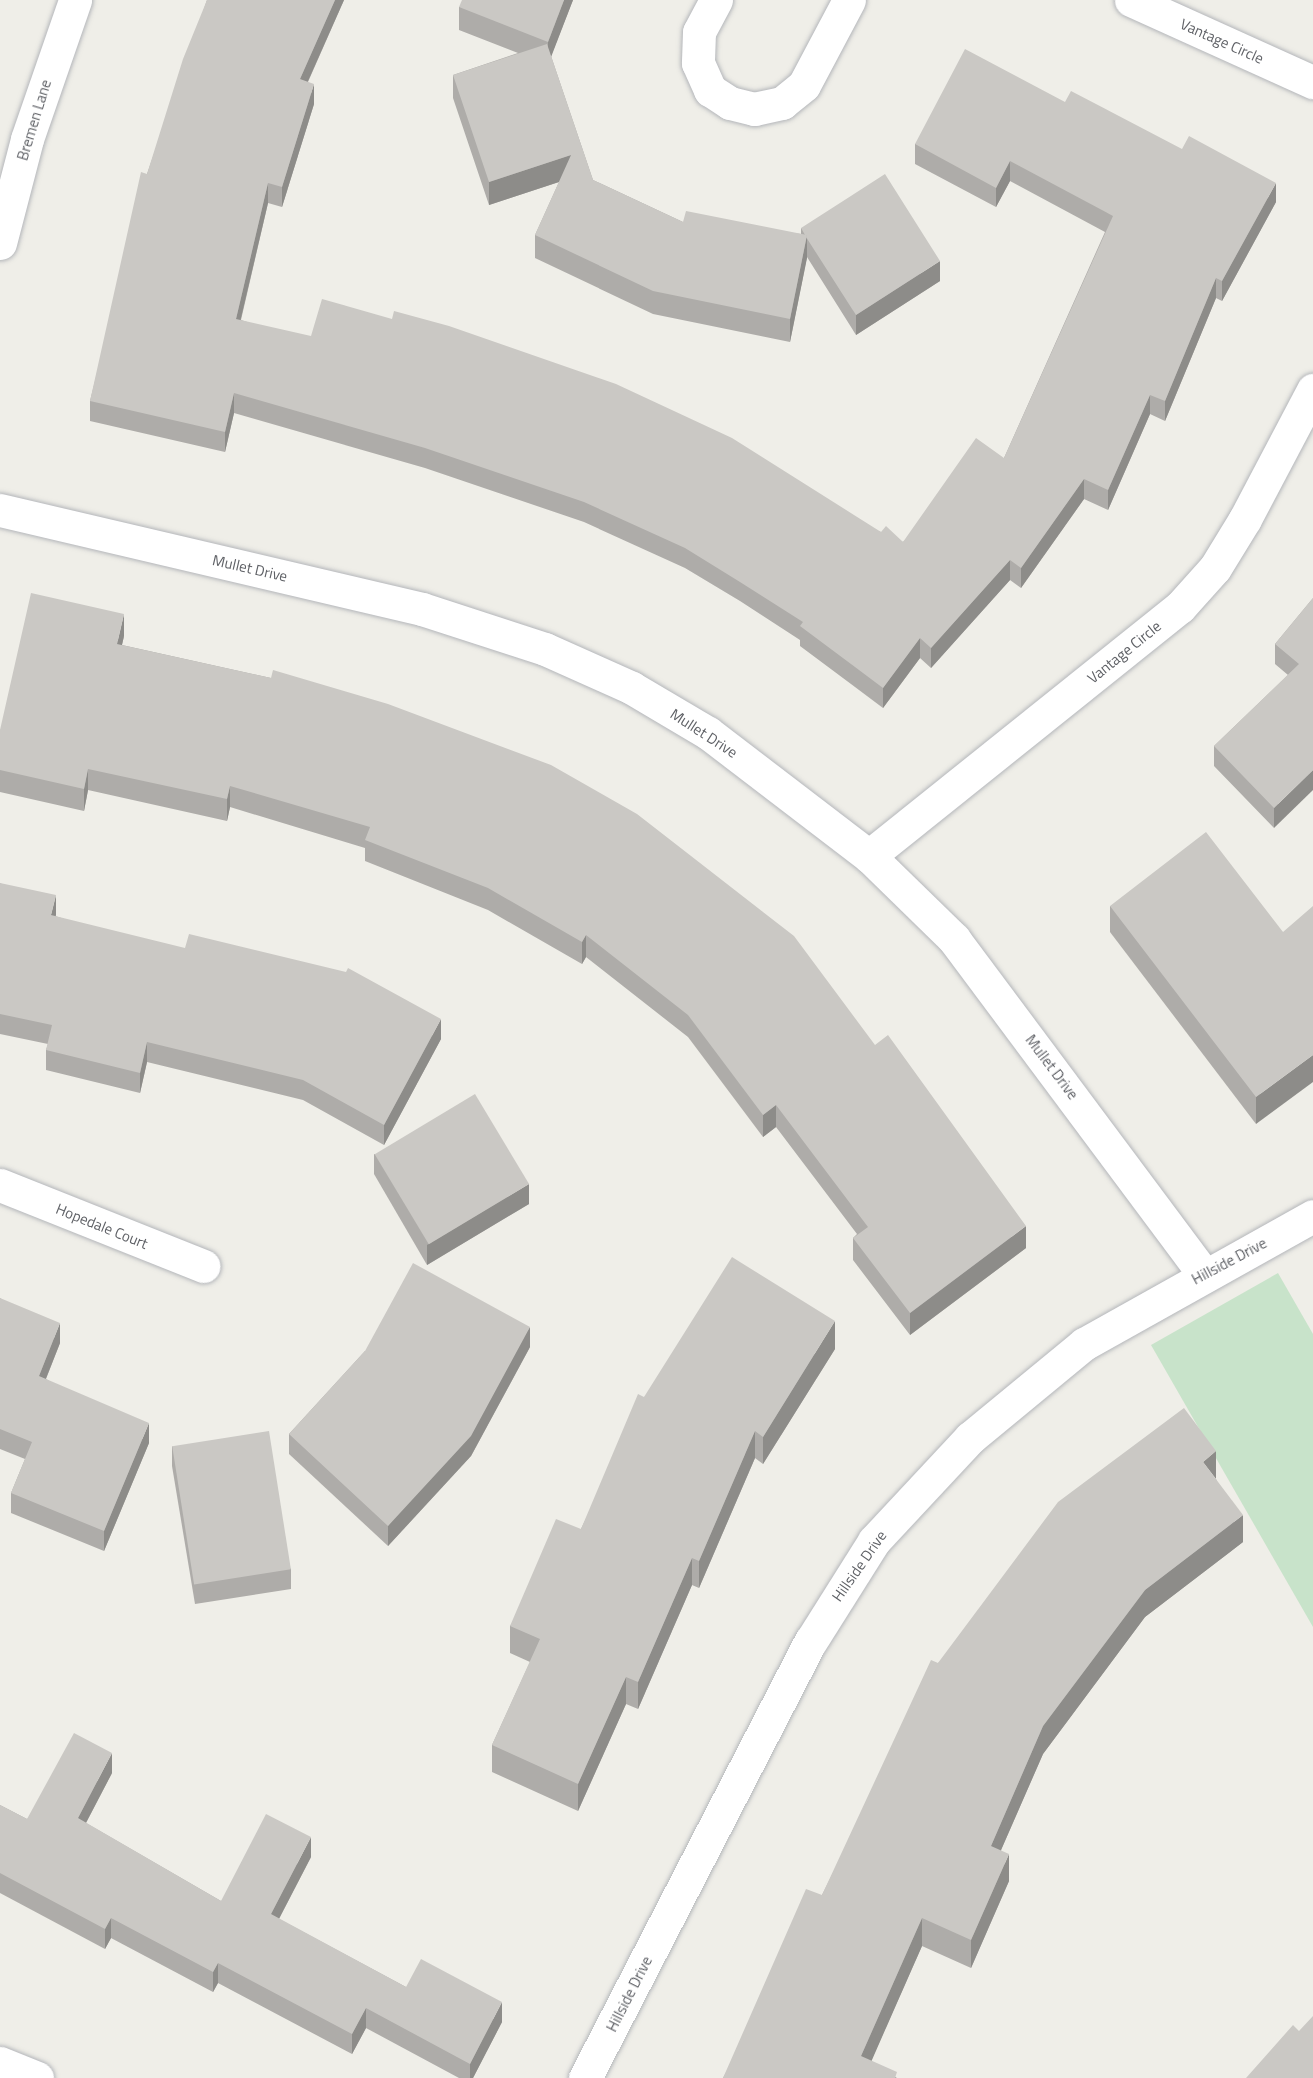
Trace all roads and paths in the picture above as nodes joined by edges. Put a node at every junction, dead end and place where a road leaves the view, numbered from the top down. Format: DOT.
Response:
graph roads {
  1 [pos="75,0"];
  2 [pos="716,0"];
  3 [pos="849,0"];
  4 [pos="1131,0"];
  5 [pos="1313,82"];
  6 [pos="0,243"];
  7 [pos="1313,390"];
  8 [pos="0,510"];
  9 [pos="869,856"];
  10 [pos="0,1185"];
  11 [pos="1313,1216"];
  12 [pos="204,1266"];
  13 [pos="1203,1274"];
  14 [pos="0,2063"];
  15 [pos="37,2078"];
  16 [pos="585,2078"];
  1 -- 6 [label="street, Bremen Lane"];
  2 -- 3 [label="street"];
  4 -- 5 [label="street, Vantage Circle"];
  7 -- 9 [label="street, Vantage Circle"];
  8 -- 9 [label="street, Mullet Drive"];
  9 -- 13 [label="street, Mullet Drive"];
  10 -- 12 [label="street, Hopedale Court"];
  11 -- 13 [label="street, Hillside Drive"];
  13 -- 16 [label="street, Hillside Drive"];
  14 -- 15 [label="street"];
}
